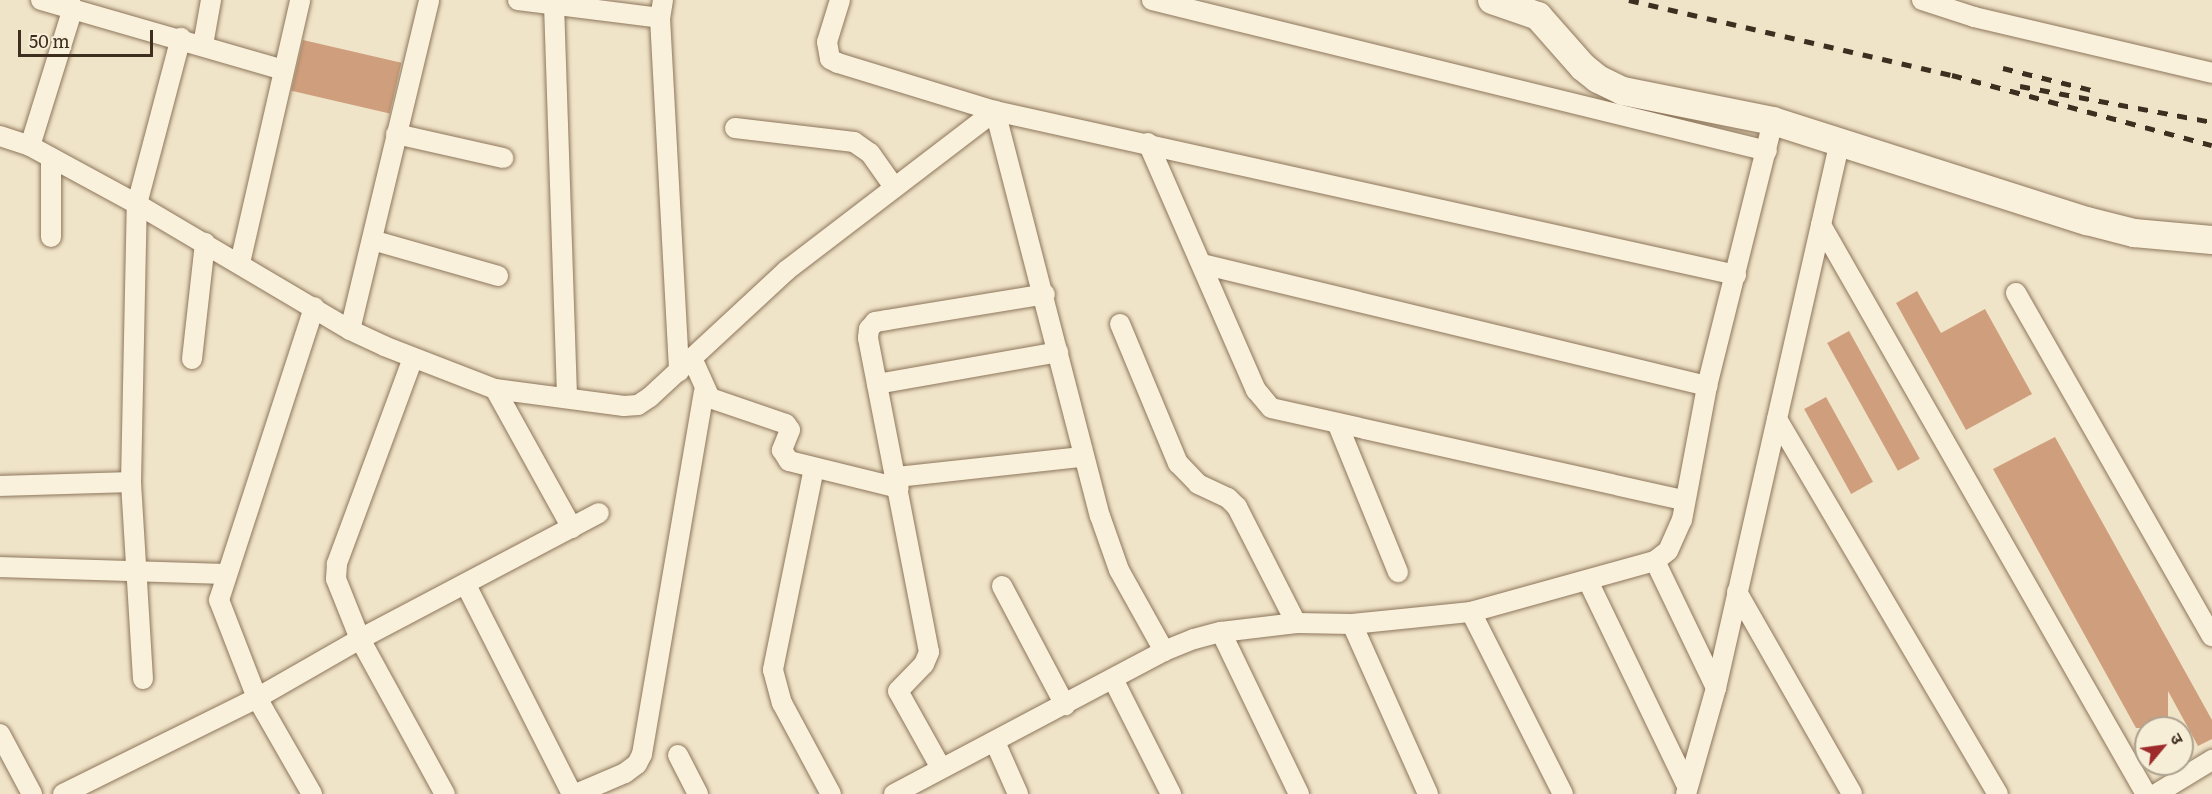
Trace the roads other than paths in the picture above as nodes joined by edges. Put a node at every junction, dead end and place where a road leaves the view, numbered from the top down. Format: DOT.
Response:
graph roads {
  1 [pos="41,0"];
  2 [pos="211,0"];
  3 [pos="300,0"];
  4 [pos="429,0"];
  5 [pos="518,0"];
  6 [pos="840,0"];
  7 [pos="1152,0"];
  8 [pos="1492,0"];
  9 [pos="1922,0"];
  10 [pos="554,4"];
  11 [pos="73,8"];
  12 [pos="1976,8"];
  13 [pos="662,9"];
  14 [pos="181,38"];
  15 [pos="203,45"];
  16 [pos="283,70"];
  17 [pos="2212,73"];
  18 [pos="995,111"];
  19 [pos="1773,121"];
  20 [pos="735,128"];
  21 [pos="396,134"];
  22 [pos="0,136"];
  23 [pos="1840,141"];
  24 [pos="1148,143"];
  25 [pos="30,146"];
  26 [pos="1767,151"];
  27 [pos="51,158"];
  28 [pos="503,158"];
  29 [pos="894,187"];
  30 [pos="137,204"];
  31 [pos="1821,225"];
  32 [pos="51,237"];
  33 [pos="372,240"];
  34 [pos="2212,240"];
  35 [pos="205,243"];
  36 [pos="240,263"];
  37 [pos="1202,264"];
  38 [pos="1736,275"];
  39 [pos="498,276"];
  40 [pos="2016,292"];
  41 [pos="1045,294"];
  42 [pos="314,308"];
  43 [pos="1120,324"];
  44 [pos="350,330"];
  45 [pos="1058,352"];
  46 [pos="413,358"];
  47 [pos="192,359"];
  48 [pos="686,365"];
  49 [pos="877,384"];
  50 [pos="1707,386"];
  51 [pos="495,389"];
  52 [pos="704,392"];
  53 [pos="567,396"];
  54 [pos="1777,419"];
  55 [pos="1338,425"];
  56 [pos="1082,457"];
  57 [pos="814,468"];
  58 [pos="131,482"];
  59 [pos="898,482"];
  60 [pos="0,486"];
  61 [pos="1684,500"];
  62 [pos="599,513"];
  63 [pos="572,528"];
  64 [pos="1655,561"];
  65 [pos="0,567"];
  66 [pos="136,571"];
  67 [pos="1398,572"];
  68 [pos="224,574"];
  69 [pos="1588,581"];
  70 [pos="466,585"];
  71 [pos="1002,586"];
  72 [pos="1737,592"];
  73 [pos="1471,612"];
  74 [pos="1296,623"];
  75 [pos="1352,624"];
  76 [pos="1221,632"];
  77 [pos="2212,636"];
  78 [pos="360,639"];
  79 [pos="1164,651"];
  80 [pos="1113,679"];
  81 [pos="143,680"];
  82 [pos="1716,688"];
  83 [pos="258,698"];
  84 [pos="1065,705"];
  85 [pos="0,734"];
  86 [pos="995,742"];
  87 [pos="678,755"];
  88 [pos="2212,760"];
  89 [pos="941,768"];
  90 [pos="1687,790"];
  91 [pos="33,794"];
  92 [pos="63,794"];
  93 [pos="312,794"];
  94 [pos="445,794"];
  95 [pos="574,794"];
  96 [pos="698,794"];
  97 [pos="831,794"];
  98 [pos="894,794"];
  99 [pos="1018,794"];
  100 [pos="1171,794"];
  101 [pos="1299,794"];
  102 [pos="1428,794"];
  103 [pos="1563,794"];
  104 [pos="1852,794"];
  105 [pos="1998,794"];
  106 [pos="2146,794"];
  107 [pos="2156,794"];
  1 -- 11 [label="street"];
  2 -- 15 [label="street"];
  3 -- 16 [label="street"];
  4 -- 21 [label="street"];
  5 -- 10 [label="street"];
  6 -- 18 [label="street"];
  7 -- 26 [label="street"];
  8 -- 19 [label="street"];
  9 -- 12 [label="street"];
  10 -- 13 [label="street"];
  10 -- 53 [label="street"];
  11 -- 14 [label="street"];
  11 -- 25 [label="street"];
  12 -- 17 [label="street"];
  13 -- 48 [label="street"];
  14 -- 15 [label="street"];
  14 -- 30 [label="street"];
  15 -- 16 [label="street"];
  16 -- 36 [label="street"];
  18 -- 24 [label="street"];
  18 -- 29 [label="street"];
  18 -- 41 [label="street"];
  19 -- 23 [label="street"];
  19 -- 26 [label="street"];
  20 -- 29 [label="street"];
  21 -- 28 [label="street"];
  21 -- 33 [label="street"];
  22 -- 25 [label="street"];
  23 -- 31 [label="street"];
  23 -- 34 [label="street"];
  24 -- 37 [label="street"];
  24 -- 38 [label="street"];
  25 -- 27 [label="street"];
  26 -- 38 [label="street"];
  27 -- 30 [label="street"];
  27 -- 32 [label="street"];
  29 -- 48 [label="street"];
  30 -- 35 [label="street"];
  30 -- 58 [label="street"];
  31 -- 54 [label="street"];
  31 -- 106 [label="street"];
  33 -- 39 [label="street"];
  33 -- 44 [label="street"];
  35 -- 36 [label="street"];
  35 -- 47 [label="street"];
  36 -- 42 [label="street"];
  37 -- 50 [label="street"];
  37 -- 55 [label="street"];
  38 -- 50 [label="street"];
  40 -- 77 [label="street"];
  41 -- 45 [label="street"];
  41 -- 49 [label="street"];
  42 -- 44 [label="street"];
  42 -- 68 [label="street"];
  43 -- 74 [label="street"];
  44 -- 46 [label="street"];
  45 -- 49 [label="street"];
  45 -- 56 [label="street"];
  46 -- 51 [label="street"];
  46 -- 78 [label="street"];
  48 -- 52 [label="street"];
  48 -- 53 [label="street"];
  49 -- 59 [label="street"];
  50 -- 61 [label="street"];
  51 -- 53 [label="street"];
  51 -- 63 [label="street"];
  52 -- 57 [label="street"];
  52 -- 95 [label="street"];
  54 -- 72 [label="street"];
  54 -- 105 [label="street"];
  55 -- 61 [label="street"];
  55 -- 67 [label="street"];
  56 -- 59 [label="street"];
  56 -- 79 [label="street"];
  57 -- 59 [label="street"];
  57 -- 97 [label="street"];
  58 -- 60 [label="street"];
  58 -- 66 [label="street"];
  59 -- 89 [label="street"];
  61 -- 64 [label="street"];
  62 -- 63 [label="street"];
  63 -- 70 [label="street"];
  64 -- 69 [label="street"];
  64 -- 82 [label="street"];
  65 -- 66 [label="street"];
  66 -- 68 [label="street"];
  66 -- 81 [label="street"];
  68 -- 83 [label="street"];
  69 -- 73 [label="street"];
  69 -- 90 [label="street"];
  70 -- 78 [label="street"];
  70 -- 95 [label="street"];
  71 -- 84 [label="street"];
  72 -- 82 [label="street"];
  72 -- 104 [label="street"];
  73 -- 75 [label="street"];
  73 -- 103 [label="street"];
  74 -- 75 [label="street"];
  74 -- 76 [label="street"];
  75 -- 102 [label="street"];
  76 -- 79 [label="street"];
  76 -- 101 [label="street"];
  78 -- 83 [label="street"];
  78 -- 94 [label="street"];
  79 -- 80 [label="street"];
  80 -- 84 [label="street"];
  80 -- 100 [label="street"];
  82 -- 90 [label="street"];
  83 -- 92 [label="street"];
  83 -- 93 [label="street"];
  84 -- 86 [label="street"];
  85 -- 91 [label="street"];
  86 -- 89 [label="street"];
  86 -- 99 [label="street"];
  87 -- 96 [label="street"];
  88 -- 107 [label="street"];
  89 -- 98 [label="street"];
}
